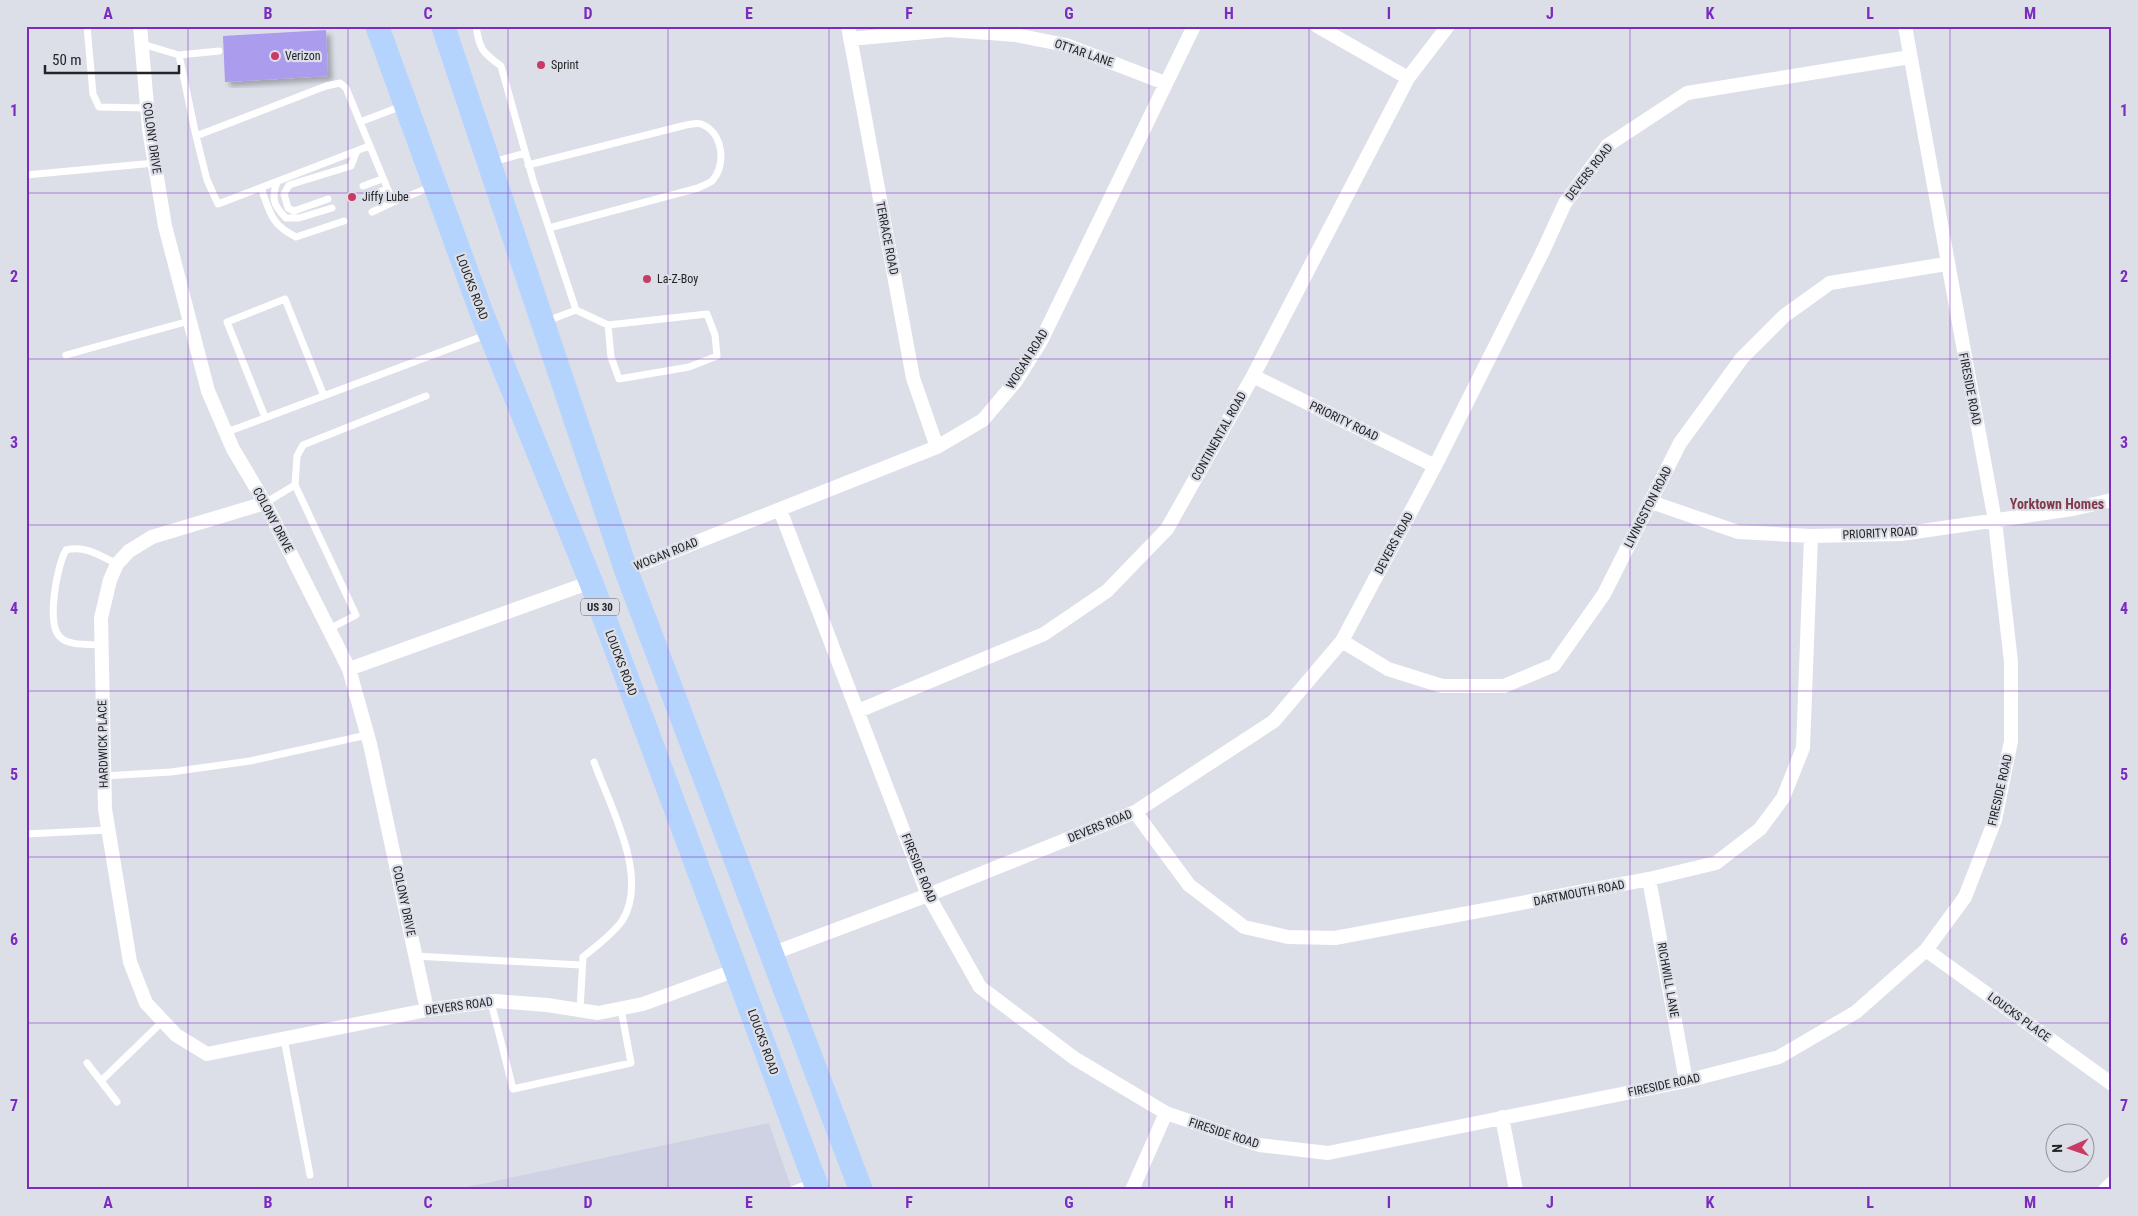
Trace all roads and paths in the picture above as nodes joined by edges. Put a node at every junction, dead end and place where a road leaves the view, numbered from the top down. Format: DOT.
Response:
graph roads {
  1 [pos="87,26"];
  2 [pos="140,26"];
  3 [pos="377,26"];
  4 [pos="443,26"];
  5 [pos="476,26"];
  6 [pos="1194,26"];
  7 [pos="1318,26"];
  8 [pos="1448,26"];
  9 [pos="1905,26"];
  10 [pos="849,33"];
  11 [pos="142,44"];
  12 [pos="219,51"];
  13 [pos="179,55"];
  14 [pos="1910,58"];
  15 [pos="1408,78"];
  16 [pos="1165,83"];
  17 [pos="405,105"];
  18 [pos="147,108"];
  19 [pos="360,122"];
  20 [pos="196,136"];
  21 [pos="369,146"];
  22 [pos="356,153"];
  23 [pos="525,153"];
  24 [pos="155,163"];
  25 [pos="488,164"];
  26 [pos="528,165"];
  27 [pos="26,175"];
  28 [pos="382,179"];
  29 [pos="277,182"];
  30 [pos="363,186"];
  31 [pos="434,186"];
  32 [pos="261,188"];
  33 [pos="387,189"];
  34 [pos="366,197"];
  35 [pos="328,199"];
  36 [pos="393,202"];
  37 [pos="332,208"];
  38 [pos="372,212"];
  39 [pos="344,221"];
  40 [pos="549,228"];
  41 [pos="1946,264"];
  42 [pos="576,310"];
  43 [pos="189,321"];
  44 [pos="542,323"];
  45 [pos="608,325"];
  46 [pos="490,333"];
  47 [pos="66,355"];
  48 [pos="1253,376"];
  49 [pos="324,396"];
  50 [pos="426,396"];
  51 [pos="266,417"];
  52 [pos="227,432"];
  53 [pos="937,447"];
  54 [pos="1435,466"];
  55 [pos="294,485"];
  56 [pos="2112,500"];
  57 [pos="1651,502"];
  58 [pos="265,503"];
  59 [pos="780,510"];
  60 [pos="1995,521"];
  61 [pos="1811,536"];
  62 [pos="118,564"];
  63 [pos="626,570"];
  64 [pos="591,582"];
  65 [pos="329,629"];
  66 [pos="1342,641"];
  67 [pos="102,645"];
  68 [pos="350,669"];
  69 [pos="858,711"];
  70 [pos="367,735"];
  71 [pos="594,762"];
  72 [pos="104,776"];
  73 [pos="1136,812"];
  74 [pos="108,830"];
  75 [pos="26,834"];
  76 [pos="1649,879"];
  77 [pos="928,896"];
  78 [pos="1926,950"];
  79 [pos="771,954"];
  80 [pos="415,956"];
  81 [pos="581,965"];
  82 [pos="736,970"];
  83 [pos="491,1002"];
  84 [pos="621,1009"];
  85 [pos="427,1010"];
  86 [pos="580,1010"];
  87 [pos="164,1021"];
  88 [pos="284,1039"];
  89 [pos="207,1054"];
  90 [pos="87,1062"];
  91 [pos="102,1080"];
  92 [pos="1686,1082"];
  93 [pos="2112,1084"];
  94 [pos="117,1102"];
  95 [pos="1166,1113"];
  96 [pos="1502,1117"];
  97 [pos="310,1175"];
  98 [pos="2112,1183"];
  99 [pos="816,1186"];
  100 [pos="792,1190"];
  101 [pos="861,1190"];
  102 [pos="1132,1190"];
  103 [pos="1516,1190"];
  104 [pos="2105,1190"];
  1 -- 18 [label="lane"];
  2 -- 11 [label="street, COLONY DRIVE"];
  3 -- 17 [label="highway, LOUCKS ROAD / US 30"];
  4 -- 25 [label="highway, US 30"];
  5 -- 23 [label="lane"];
  6 -- 16 [label="street, WOGAN ROAD"];
  7 -- 15 [label="street"];
  8 -- 15 [label="street, CONTINENTAL ROAD"];
  9 -- 14 [label="street, FIRESIDE ROAD"];
  10 -- 16 [label="street, OTTAR LANE"];
  10 -- 53 [label="street, TERRACE ROAD"];
  11 -- 13 [label="lane"];
  11 -- 18 [label="street, COLONY DRIVE"];
  12 -- 13 [label="lane"];
  13 -- 20 [label="lane"];
  14 -- 41 [label="street, FIRESIDE ROAD"];
  14 -- 54 [label="street, DEVERS ROAD"];
  15 -- 48 [label="street, CONTINENTAL ROAD"];
  16 -- 53 [label="street, WOGAN ROAD"];
  17 -- 19 [label="lane"];
  17 -- 31 [label="highway, LOUCKS ROAD / US 30"];
  18 -- 24 [label="street, COLONY DRIVE"];
  19 -- 20 [label="lane"];
  19 -- 21 [label="lane"];
  20 -- 32 [label="lane"];
  21 -- 22 [label="lane"];
  21 -- 28 [label="lane"];
  22 -- 29 [label="lane"];
  22 -- 35 [label="lane"];
  23 -- 25 [label="lane"];
  23 -- 26 [label="lane"];
  24 -- 27 [label="lane"];
  24 -- 43 [label="street, COLONY DRIVE"];
  25 -- 44 [label="highway, US 30"];
  26 -- 40 [label="lane"];
  26 -- 40 [label="lane"];
  28 -- 30 [label="lane"];
  28 -- 33 [label="lane"];
  29 -- 32 [label="lane"];
  29 -- 37 [label="lane"];
  31 -- 36 [label="lane"];
  31 -- 46 [label="highway, LOUCKS ROAD / US 30"];
  32 -- 39 [label="lane"];
  33 -- 34 [label="lane"];
  33 -- 36 [label="lane"];
  36 -- 38 [label="lane"];
  40 -- 42 [label="lane"];
  41 -- 57 [label="street, LIVINGSTON ROAD"];
  41 -- 60 [label="street, FIRESIDE ROAD"];
  42 -- 44 [label="lane"];
  42 -- 45 [label="lane"];
  43 -- 47 [label="lane"];
  43 -- 52 [label="street, COLONY DRIVE"];
  44 -- 63 [label="highway, US 30"];
  45 -- 45 [label="lane"];
  46 -- 49 [label="lane"];
  46 -- 64 [label="highway, LOUCKS ROAD / US 30"];
  48 -- 54 [label="street, PRIORITY ROAD"];
  48 -- 69 [label="street, CONTINENTAL ROAD"];
  49 -- 51 [label="lane"];
  49 -- 51 [label="lane"];
  50 -- 55 [label="lane"];
  51 -- 52 [label="lane"];
  52 -- 58 [label="street, COLONY DRIVE"];
  53 -- 59 [label="street, WOGAN ROAD"];
  54 -- 66 [label="street, DEVERS ROAD"];
  55 -- 58 [label="lane"];
  55 -- 65 [label="lane"];
  56 -- 60 [label="street, PRIORITY ROAD"];
  57 -- 61 [label="street, PRIORITY ROAD"];
  57 -- 66 [label="street, LIVINGSTON ROAD"];
  58 -- 62 [label="street, HARDWICK PLACE"];
  58 -- 65 [label="street, COLONY DRIVE"];
  59 -- 63 [label="street, WOGAN ROAD"];
  59 -- 69 [label="street, FIRESIDE ROAD"];
  60 -- 61 [label="street, PRIORITY ROAD"];
  60 -- 78 [label="street, FIRESIDE ROAD"];
  61 -- 76 [label="street, DARTMOUTH ROAD"];
  62 -- 67 [label="street, HARDWICK PLACE"];
  62 -- 67 [label="lane"];
  63 -- 79 [label="highway, US 30"];
  64 -- 68 [label="street"];
  64 -- 82 [label="highway, LOUCKS ROAD / US 30"];
  65 -- 68 [label="street, COLONY DRIVE"];
  66 -- 73 [label="street, DEVERS ROAD"];
  67 -- 72 [label="street, HARDWICK PLACE"];
  68 -- 70 [label="street, COLONY DRIVE"];
  69 -- 77 [label="street, FIRESIDE ROAD"];
  70 -- 72 [label="lane"];
  70 -- 80 [label="street, COLONY DRIVE"];
  71 -- 81 [label="lane"];
  72 -- 74 [label="street, HARDWICK PLACE"];
  73 -- 76 [label="street, DARTMOUTH ROAD"];
  73 -- 77 [label="street, DEVERS ROAD"];
  74 -- 75 [label="lane"];
  74 -- 87 [label="street, HARDWICK PLACE"];
  76 -- 92 [label="street, RICHWILL LANE"];
  77 -- 79 [label="street, DEVERS ROAD"];
  77 -- 95 [label="street, FIRESIDE ROAD"];
  78 -- 92 [label="street, FIRESIDE ROAD"];
  78 -- 93 [label="street, LOUCKS PLACE"];
  79 -- 101 [label="highway, US 30"];
  80 -- 81 [label="lane"];
  80 -- 85 [label="street, COLONY DRIVE"];
  81 -- 86 [label="lane"];
  82 -- 84 [label="street, DEVERS ROAD"];
  82 -- 99 [label="highway, LOUCKS ROAD / US 30"];
  83 -- 84 [label="lane"];
  83 -- 85 [label="street, DEVERS ROAD"];
  83 -- 86 [label="street, DEVERS ROAD"];
  84 -- 86 [label="street, DEVERS ROAD"];
  85 -- 88 [label="street, DEVERS ROAD"];
  87 -- 89 [label="street, HARDWICK PLACE"];
  87 -- 91 [label="lane"];
  88 -- 89 [label="street, DEVERS ROAD"];
  88 -- 97 [label="lane"];
  90 -- 91 [label="lane"];
  91 -- 94 [label="lane"];
  92 -- 96 [label="street, FIRESIDE ROAD"];
  95 -- 96 [label="street, FIRESIDE ROAD"];
  95 -- 102 [label="street"];
  96 -- 103 [label="street"];
  98 -- 104 [label="street"];
  99 -- 100 [label="lane"];
}
